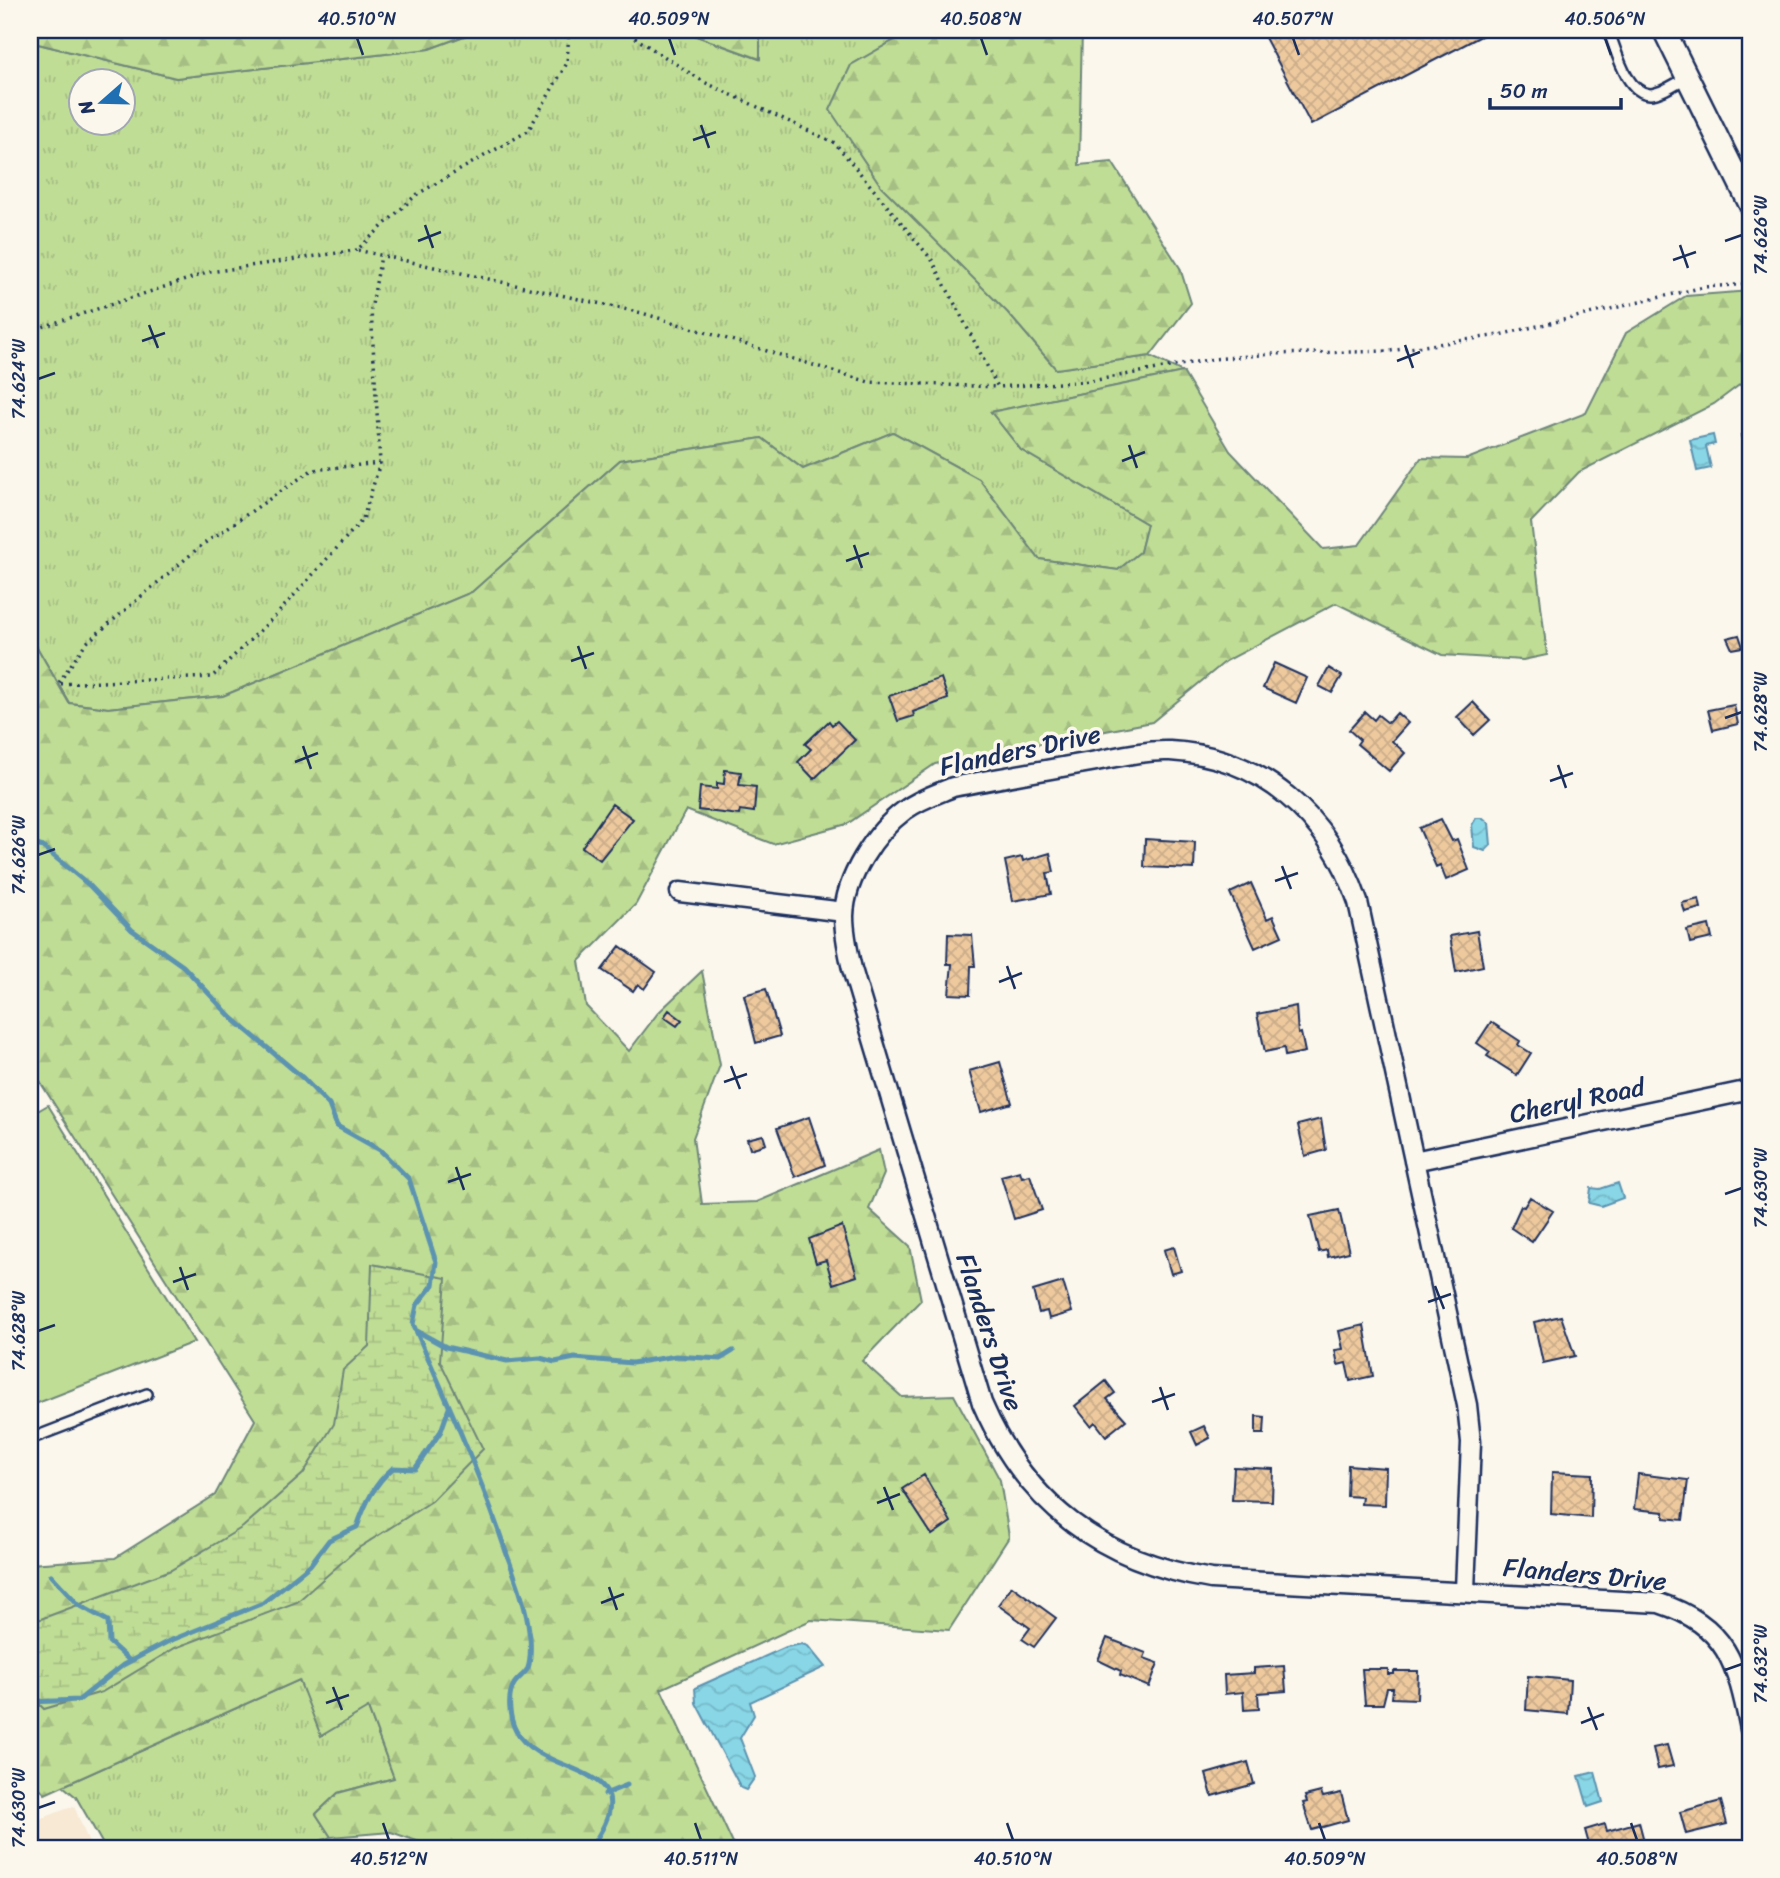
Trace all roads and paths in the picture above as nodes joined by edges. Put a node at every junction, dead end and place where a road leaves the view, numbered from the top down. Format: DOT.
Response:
graph roads {
  1 [pos="569,30"];
  2 [pos="623,30"];
  3 [pos="1608,30"];
  4 [pos="1664,30"];
  5 [pos="1688,77"];
  6 [pos="1750,204"];
  7 [pos="357,250"];
  8 [pos="382,256"];
  9 [pos="1750,285"];
  10 [pos="30,331"];
  11 [pos="998,387"];
  12 [pos="380,463"];
  13 [pos="680,892"];
  14 [pos="844,912"];
  15 [pos="1750,1090"];
  16 [pos="1414,1161"];
  17 [pos="147,1394"];
  18 [pos="30,1439"];
  19 [pos="1465,1590"];
  20 [pos="1750,1729"];
  1 -- 7 [label="path"];
  2 -- 11 [label="path"];
  3 -- 5 [label="lane"];
  4 -- 5 [label="street"];
  5 -- 6 [label="street"];
  7 -- 8 [label="path"];
  7 -- 10 [label="path"];
  8 -- 11 [label="path"];
  8 -- 12 [label="path"];
  9 -- 11 [label="path"];
  12 -- 12 [label="path"];
  13 -- 14 [label="street"];
  14 -- 16 [label="street, Flanders Drive"];
  14 -- 19 [label="street, Flanders Drive"];
  15 -- 16 [label="street, Cheryl Road"];
  16 -- 19 [label="street, Flanders Drive"];
  17 -- 18 [label="lane"];
  19 -- 20 [label="street, Flanders Drive"];
}
